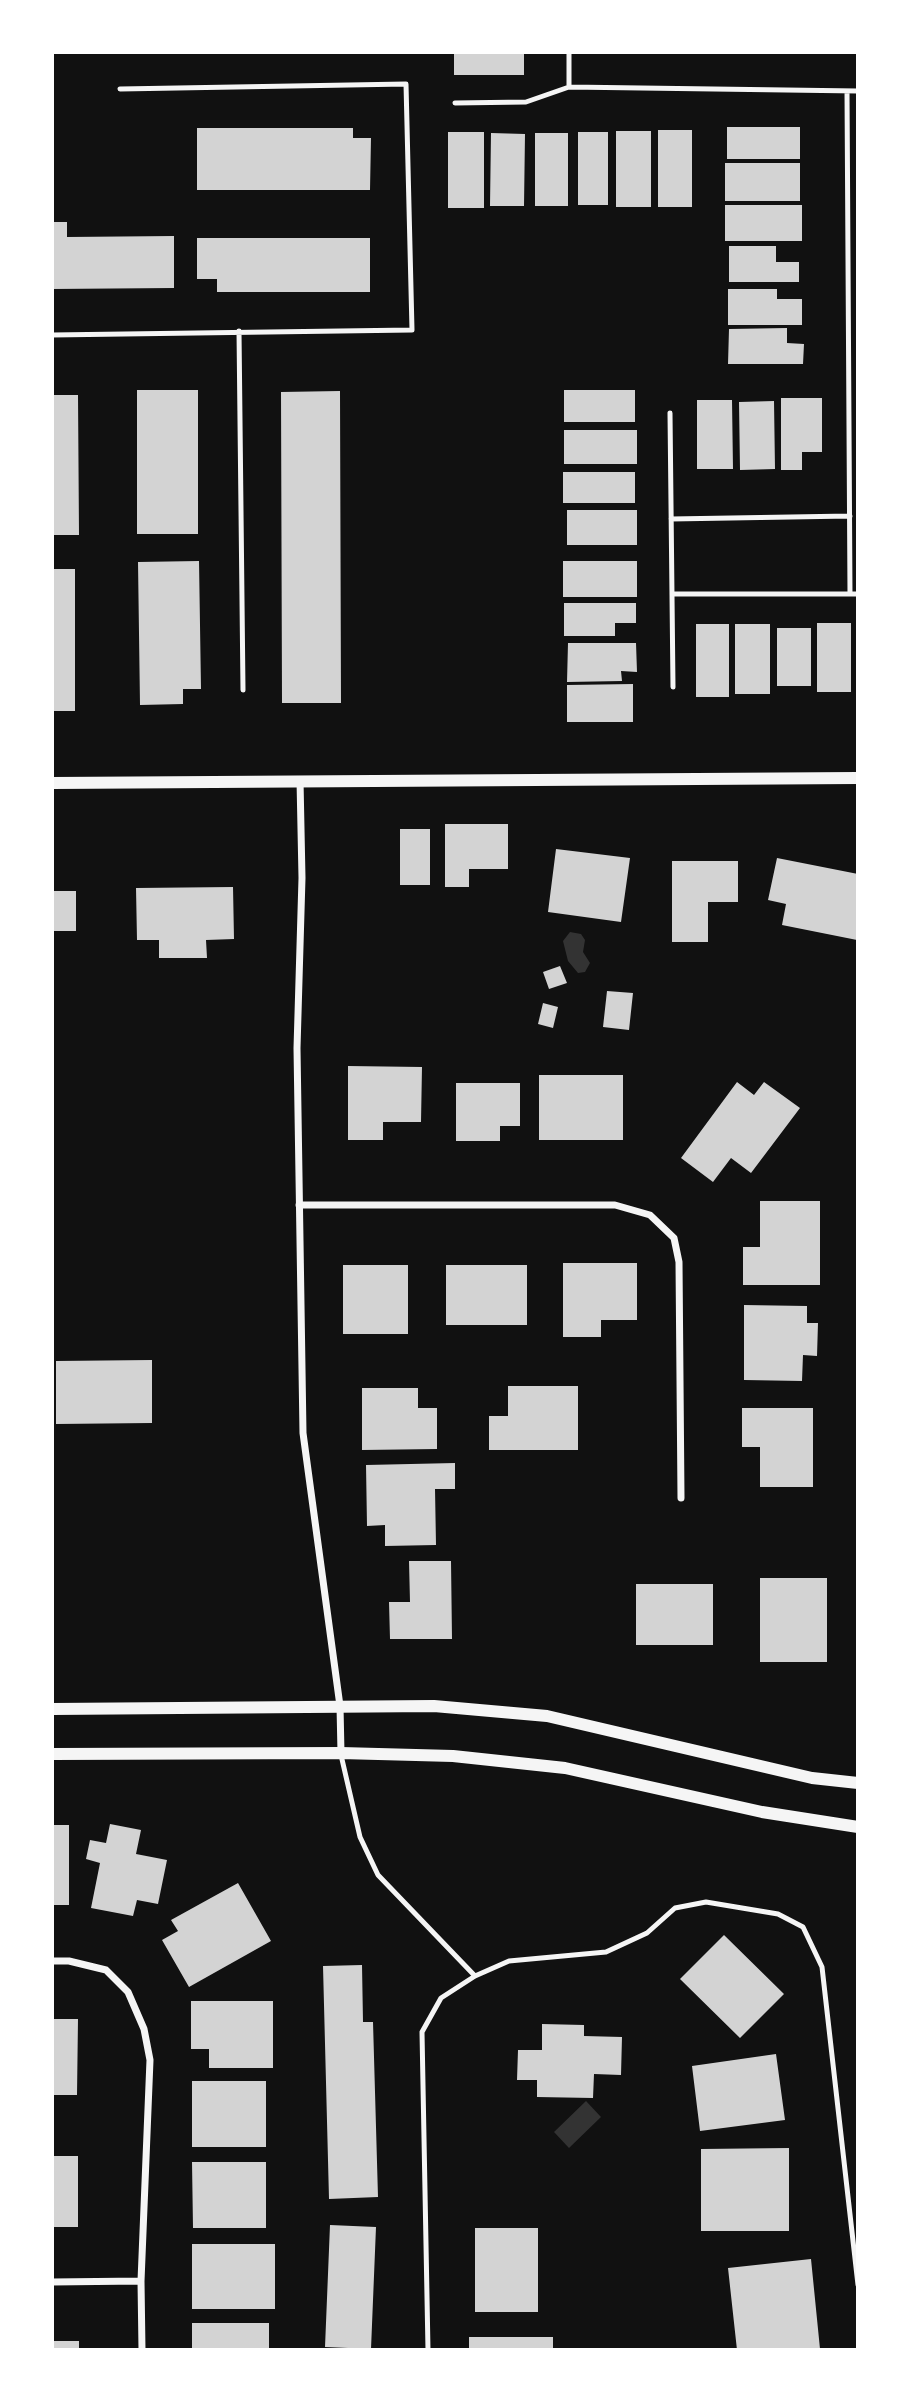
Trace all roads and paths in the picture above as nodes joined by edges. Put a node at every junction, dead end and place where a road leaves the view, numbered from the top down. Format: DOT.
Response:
graph roads {
  1 [pos="569,52"];
  2 [pos="569,87"];
  3 [pos="120,89"];
  4 [pos="847,91"];
  5 [pos="858,91"];
  6 [pos="455,103"];
  7 [pos="239,331"];
  8 [pos="52,335"];
  9 [pos="670,413"];
  10 [pos="849,516"];
  11 [pos="671,519"];
  12 [pos="672,594"];
  13 [pos="850,594"];
  14 [pos="858,594"];
  15 [pos="673,687"];
  16 [pos="243,690"];
  17 [pos="858,778"];
  18 [pos="300,779"];
  19 [pos="52,783"];
  20 [pos="299,1205"];
  21 [pos="681,1498"];
  22 [pos="340,1706"];
  23 [pos="52,1709"];
  24 [pos="341,1753"];
  25 [pos="52,1754"];
  26 [pos="858,1783"];
  27 [pos="858,1827"];
  28 [pos="52,1961"];
  29 [pos="475,1976"];
  30 [pos="141,2281"];
  31 [pos="52,2282"];
  32 [pos="858,2285"];
  33 [pos="142,2350"];
  34 [pos="428,2350"];
  1 -- 2 [label="lane"];
  2 -- 4 [label="lane"];
  2 -- 6 [label="lane"];
  3 -- 7 [label="lane"];
  4 -- 5 [label="lane"];
  4 -- 10 [label="lane"];
  7 -- 8 [label="lane"];
  7 -- 16 [label="lane"];
  9 -- 11 [label="lane"];
  10 -- 11 [label="lane"];
  10 -- 13 [label="lane"];
  11 -- 12 [label="lane"];
  12 -- 13 [label="lane"];
  12 -- 15 [label="lane"];
  13 -- 14 [label="lane"];
  17 -- 18 [label="street"];
  18 -- 19 [label="street"];
  18 -- 20 [label="street"];
  20 -- 21 [label="street"];
  20 -- 22 [label="street"];
  22 -- 23 [label="street"];
  22 -- 24 [label="street"];
  22 -- 26 [label="street"];
  24 -- 25 [label="street"];
  24 -- 27 [label="street"];
  24 -- 29 [label="lane"];
  28 -- 30 [label="street"];
  29 -- 32 [label="lane"];
  29 -- 34 [label="lane"];
  30 -- 31 [label="street"];
  30 -- 33 [label="street"];
}
